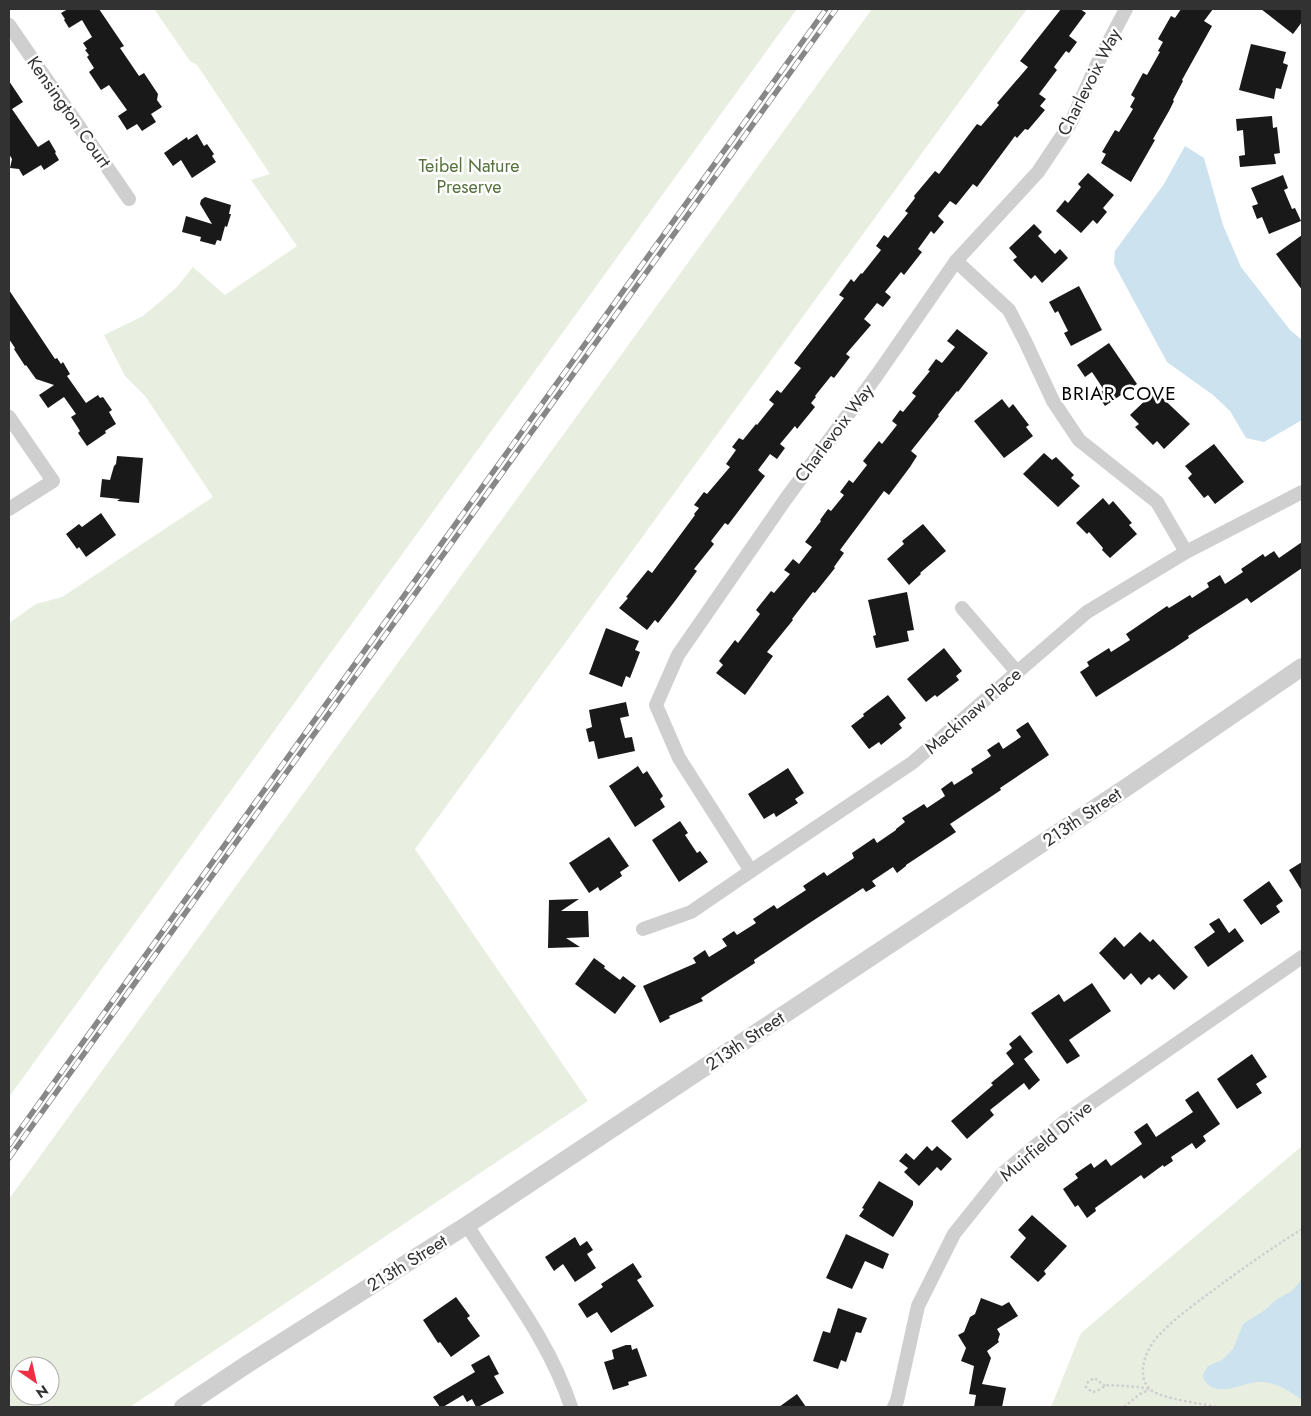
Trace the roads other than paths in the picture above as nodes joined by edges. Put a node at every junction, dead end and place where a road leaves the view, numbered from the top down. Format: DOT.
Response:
graph roads {
  1 [pos="1126,9"];
  2 [pos="9,25"];
  3 [pos="129,199"];
  4 [pos="956,261"];
  5 [pos="9,417"];
  6 [pos="1302,492"];
  7 [pos="9,509"];
  8 [pos="1186,552"];
  9 [pos="962,608"];
  10 [pos="1302,667"];
  11 [pos="1017,672"];
  12 [pos="751,870"];
  13 [pos="643,929"];
  14 [pos="1302,957"];
  15 [pos="467,1225"];
  16 [pos="183,1407"];
  17 [pos="571,1407"];
  18 [pos="894,1407"];
  1 -- 4 [label="street, Charlevoix Way"];
  2 -- 3 [label="street, Kensington Court"];
  4 -- 8 [label="street"];
  4 -- 12 [label="street, Charlevoix Way"];
  5 -- 7 [label="street"];
  6 -- 8 [label="street, Mackinaw Place"];
  8 -- 11 [label="street, Mackinaw Place"];
  9 -- 11 [label="street"];
  10 -- 15 [label="street, 213th Street"];
  11 -- 12 [label="street, Mackinaw Place"];
  12 -- 13 [label="street, Mackinaw Place"];
  14 -- 18 [label="street, Muirfield Drive"];
  15 -- 16 [label="street, 213th Street"];
  15 -- 17 [label="street"];
}
